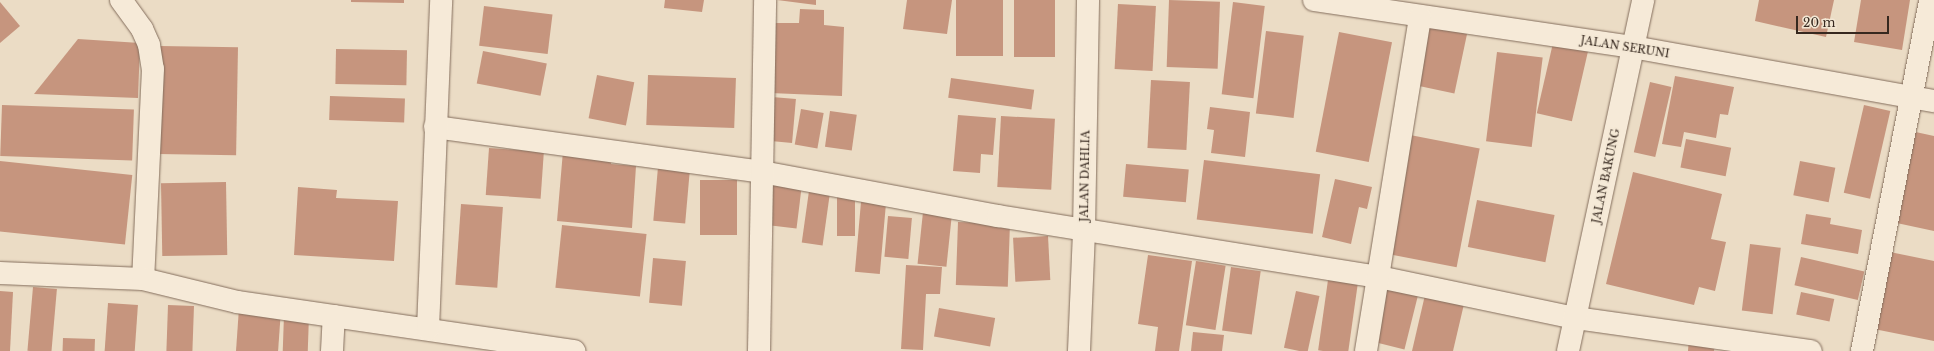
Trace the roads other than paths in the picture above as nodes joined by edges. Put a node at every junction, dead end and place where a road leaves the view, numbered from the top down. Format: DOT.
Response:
graph roads {
  1 [pos="121,0"];
  2 [pos="440,0"];
  3 [pos="764,0"];
  4 [pos="1088,0"];
  5 [pos="1314,0"];
  6 [pos="1643,0"];
  7 [pos="1930,0"];
  8 [pos="1354,3"];
  9 [pos="1420,17"];
  10 [pos="1633,47"];
  11 [pos="1911,98"];
  12 [pos="1934,101"];
  13 [pos="435,126"];
  14 [pos="762,172"];
  15 [pos="1084,231"];
  16 [pos="0,273"];
  17 [pos="1379,277"];
  18 [pos="143,279"];
  19 [pos="334,316"];
  20 [pos="1575,318"];
  21 [pos="428,329"];
  22 [pos="512,347"];
  23 [pos="332,351"];
  24 [pos="574,351"];
  25 [pos="759,351"];
  26 [pos="1079,351"];
  27 [pos="1366,351"];
  28 [pos="1568,351"];
  29 [pos="1811,351"];
  30 [pos="1862,351"];
  1 -- 18 [label="street"];
  2 -- 13 [label="street"];
  3 -- 14 [label="street"];
  4 -- 15 [label="street, JALAN DAHLIA"];
  5 -- 8 [label="street, JALAN SERUNI"];
  6 -- 10 [label="street, JALAN BAKUNG"];
  7 -- 11 [label="street"];
  8 -- 9 [label="street, JALAN SERUNI"];
  9 -- 10 [label="street, JALAN SERUNI"];
  9 -- 17 [label="street"];
  10 -- 11 [label="street, JALAN SERUNI"];
  10 -- 20 [label="street, JALAN BAKUNG"];
  11 -- 12 [label="street, JALAN SERUNI"];
  11 -- 30 [label="street"];
  13 -- 14 [label="street"];
  13 -- 21 [label="street"];
  14 -- 15 [label="street"];
  14 -- 25 [label="street"];
  15 -- 17 [label="street"];
  15 -- 26 [label="street, JALAN DAHLIA"];
  16 -- 18 [label="street"];
  17 -- 20 [label="street"];
  17 -- 27 [label="street"];
  18 -- 19 [label="street"];
  19 -- 21 [label="street"];
  19 -- 23 [label="street"];
  20 -- 28 [label="street, JALAN BAKUNG"];
  20 -- 29 [label="street"];
  21 -- 22 [label="street"];
  22 -- 24 [label="street"];
}
